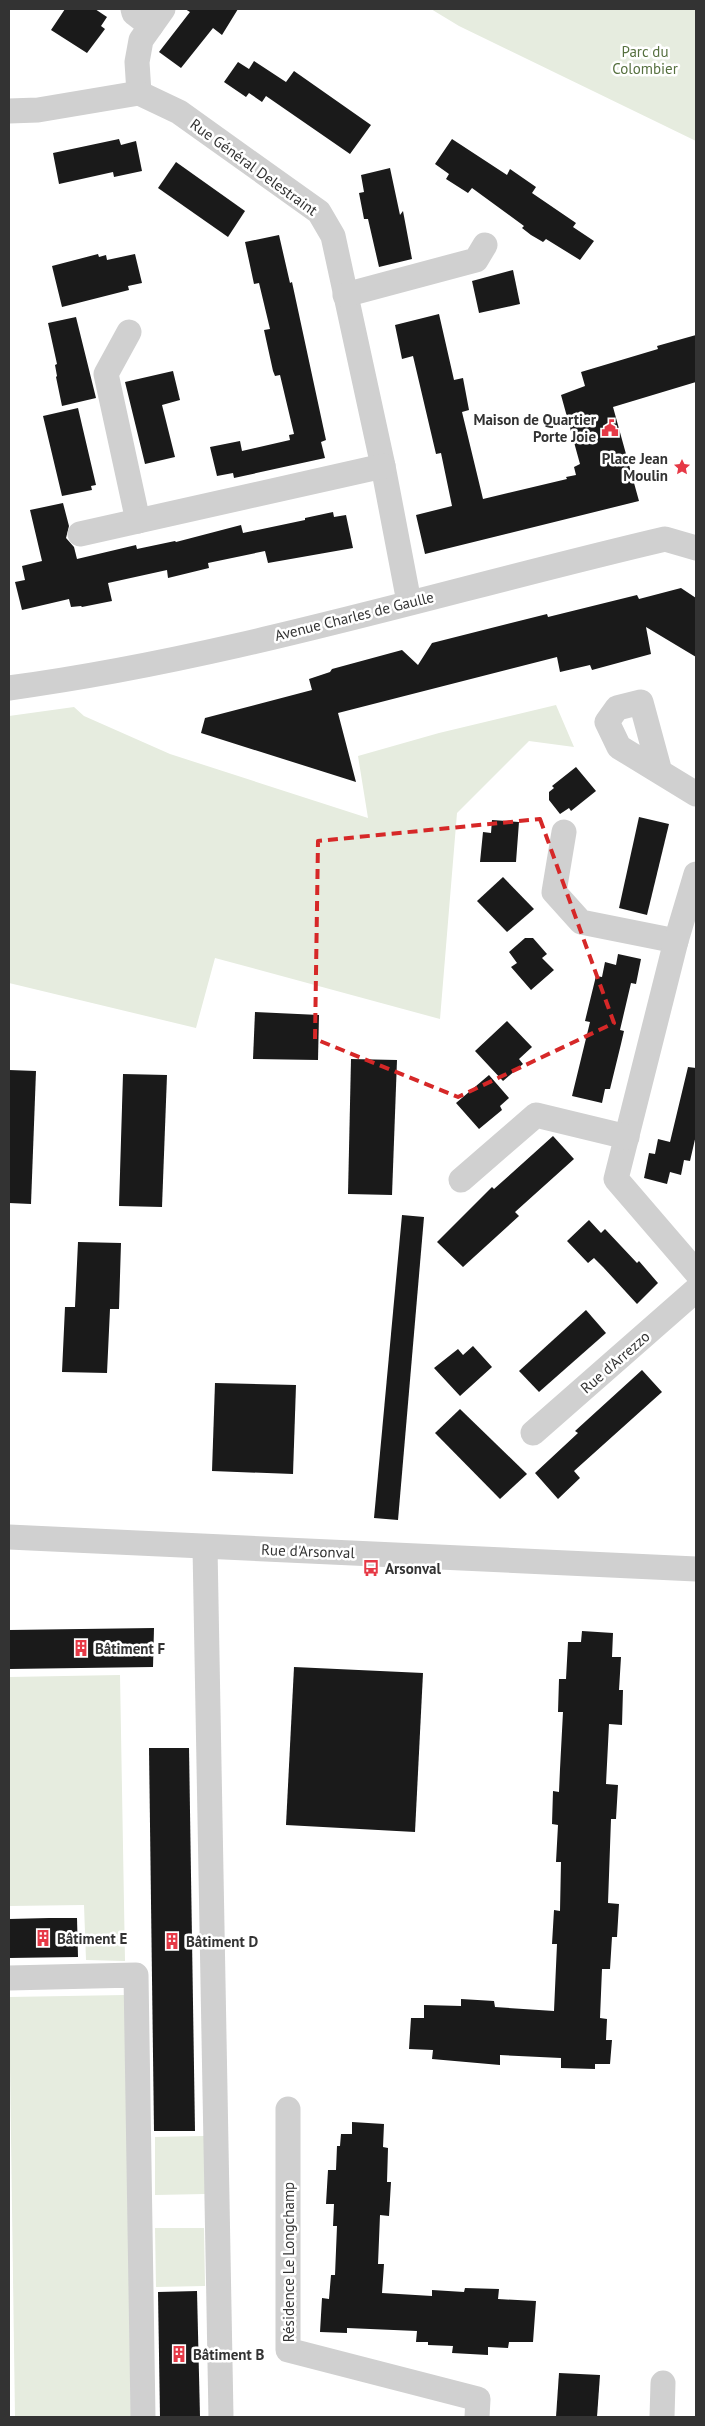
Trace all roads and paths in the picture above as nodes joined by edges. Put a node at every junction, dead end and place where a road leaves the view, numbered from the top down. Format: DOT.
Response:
graph roads {
  1 [pos="133,9"];
  2 [pos="157,18"];
  3 [pos="139,93"];
  4 [pos="9,111"];
  5 [pos="485,245"];
  6 [pos="345,295"];
  7 [pos="129,332"];
  8 [pos="382,466"];
  9 [pos="138,521"];
  10 [pos="80,534"];
  11 [pos="696,548"];
  12 [pos="409,602"];
  13 [pos="9,688"];
  14 [pos="660,772"];
  15 [pos="696,794"];
  16 [pos="564,832"];
  17 [pos="696,874"];
  18 [pos="676,941"];
  19 [pos="627,1137"];
  20 [pos="461,1180"];
  21 [pos="696,1272"];
  22 [pos="696,1290"];
  23 [pos="533,1433"];
  24 [pos="9,1536"];
  25 [pos="204,1547"];
  26 [pos="696,1569"];
  27 [pos="9,1978"];
  28 [pos="288,2109"];
  29 [pos="663,2384"];
  30 [pos="143,2417"];
  31 [pos="221,2417"];
  32 [pos="478,2417"];
  33 [pos="662,2417"];
  1 -- 2 [label="street"];
  2 -- 3 [label="street"];
  3 -- 4 [label="street"];
  3 -- 6 [label="street, Rue Général Delestraint"];
  5 -- 6 [label="street"];
  6 -- 8 [label="street, Rue Général Delestraint"];
  7 -- 9 [label="street"];
  8 -- 9 [label="street"];
  8 -- 12 [label="street, Rue Général Delestraint"];
  9 -- 10 [label="street"];
  11 -- 12 [label="street, Avenue Charles de Gaulle"];
  12 -- 13 [label="street, Avenue Charles de Gaulle"];
  14 -- 15 [label="street"];
  16 -- 18 [label="street"];
  17 -- 18 [label="street"];
  18 -- 19 [label="street"];
  19 -- 20 [label="street"];
  19 -- 21 [label="street"];
  22 -- 23 [label="street, Rue d'Arrezzo"];
  24 -- 25 [label="street, Rue d'Arsonval"];
  25 -- 26 [label="street, Rue d'Arsonval"];
  25 -- 31 [label="street"];
  27 -- 30 [label="street"];
  28 -- 32 [label="street, Résidence Le Longchamp"];
  29 -- 33 [label="street"];
}
